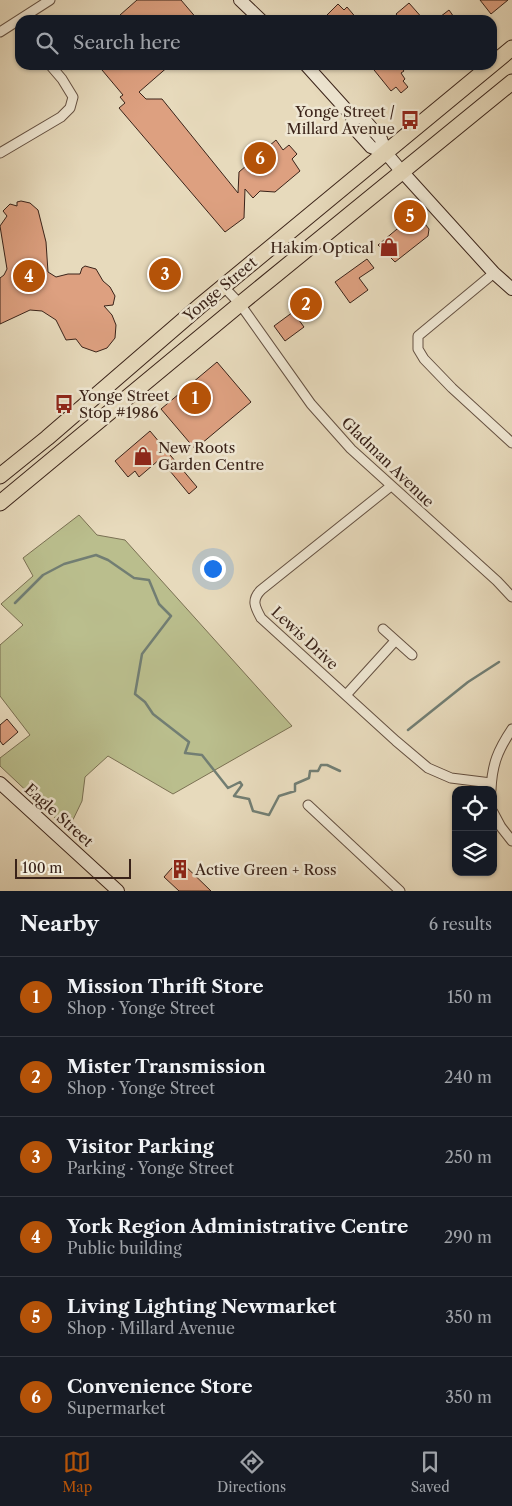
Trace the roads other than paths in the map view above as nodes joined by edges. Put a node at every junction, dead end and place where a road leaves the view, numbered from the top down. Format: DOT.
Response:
graph roads {
  1 [pos="50,0"];
  2 [pos="240,0"];
  3 [pos="31,15"];
  4 [pos="256,15"];
  5 [pos="15,27"];
  6 [pos="0,32"];
  7 [pos="512,48"];
  8 [pos="497,60"];
  9 [pos="54,70"];
  10 [pos="311,70"];
  11 [pos="486,70"];
  12 [pos="512,82"];
  13 [pos="0,153"];
  14 [pos="386,153"];
  15 [pos="403,172"];
  16 [pos="494,273"];
  17 [pos="223,286"];
  18 [pos="512,289"];
  19 [pos="240,304"];
  20 [pos="512,443"];
  21 [pos="0,476"];
  22 [pos="391,486"];
  23 [pos="0,503"];
  24 [pos="512,597"];
  25 [pos="383,629"];
  26 [pos="395,641"];
  27 [pos="412,655"];
  28 [pos="346,695"];
  29 [pos="512,729"];
  30 [pos="0,783"];
  31 [pos="491,786"];
  32 [pos="308,805"];
  33 [pos="497,820"];
  34 [pos="512,842"];
  35 [pos="118,891"];
  36 [pos="400,891"];
  1 -- 3 [label="street"];
  2 -- 4 [label="main road"];
  5 -- 6 [label="street"];
  7 -- 8 [label="main road, Yonge Street"];
  9 -- 13 [label="street"];
  10 -- 14 [label="main road"];
  11 -- 14 [label="main road, Yonge Street"];
  12 -- 15 [label="main road, Yonge Street"];
  14 -- 15 [label="main road"];
  14 -- 17 [label="main road, Yonge Street"];
  15 -- 16 [label="main road"];
  15 -- 19 [label="main road, Yonge Street"];
  16 -- 18 [label="main road"];
  16 -- 20 [label="street"];
  17 -- 19 [label="street, Gladman Avenue"];
  17 -- 21 [label="main road, Yonge Street"];
  19 -- 22 [label="street, Gladman Avenue"];
  19 -- 23 [label="main road, Yonge Street"];
  22 -- 24 [label="street, Gladman Avenue"];
  22 -- 28 [label="street, Lewis Drive"];
  25 -- 26 [label="street"];
  26 -- 27 [label="street"];
  26 -- 28 [label="street"];
  28 -- 31 [label="street, Lewis Drive"];
  29 -- 31 [label="street"];
  30 -- 35 [label="main road, Eagle Street"];
  32 -- 36 [label="street"];
  33 -- 34 [label="street"];
}
